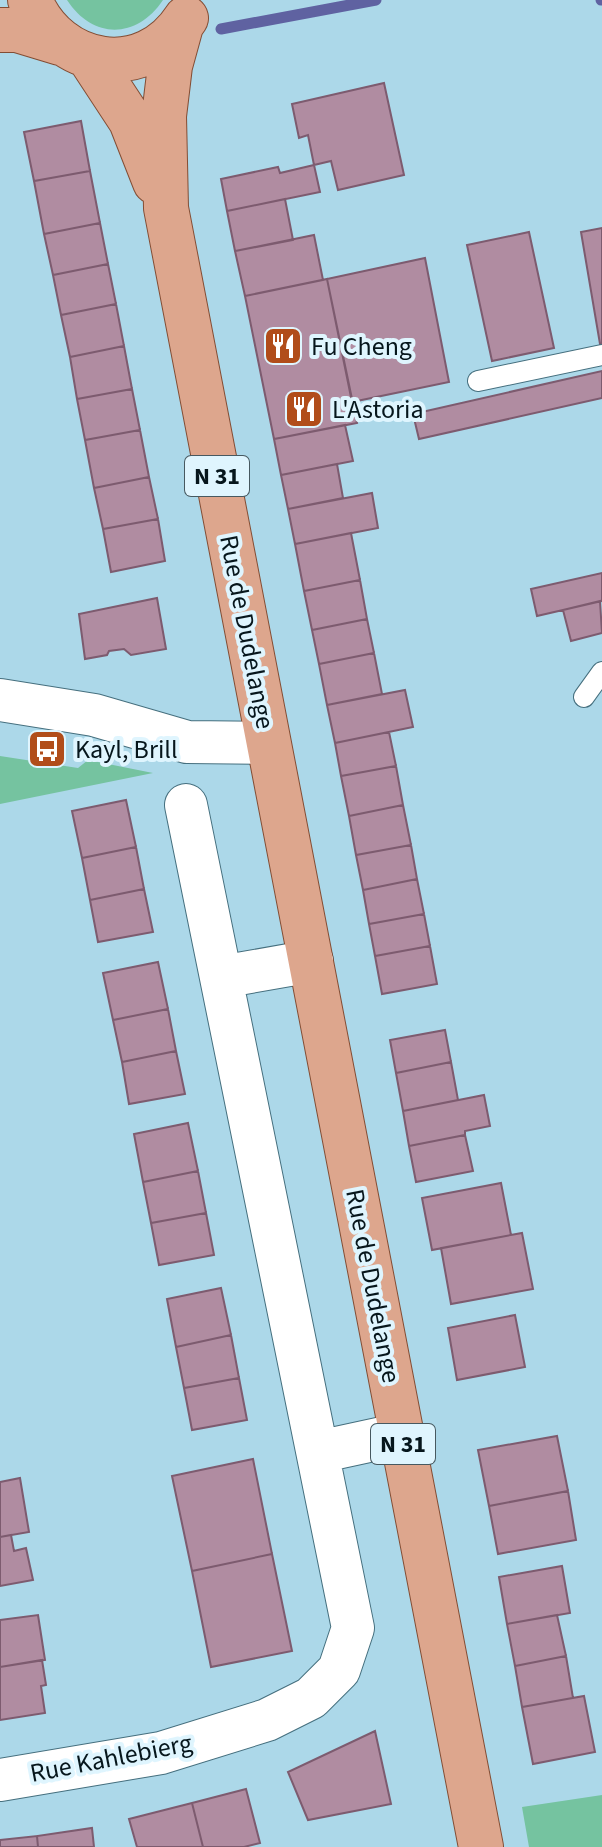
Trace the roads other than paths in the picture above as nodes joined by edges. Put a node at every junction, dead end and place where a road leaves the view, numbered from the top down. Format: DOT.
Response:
graph roads {
  1 [pos="30,0"];
  2 [pos="188,13"];
  3 [pos="0,30"];
  4 [pos="74,50"];
  5 [pos="166,208"];
  6 [pos="602,355"];
  7 [pos="478,381"];
  8 [pos="602,672"];
  9 [pos="584,697"];
  10 [pos="0,700"];
  11 [pos="268,743"];
  12 [pos="186,805"];
  13 [pos="312,961"];
  14 [pos="221,977"];
  15 [pos="401,1434"];
  16 [pos="318,1452"];
  17 [pos="0,1780"];
  18 [pos="481,1847"];
  1 -- 4 [label="main road, Rue de Dudelange"];
  2 -- 4 [label="main road"];
  2 -- 5 [label="main road, Rue de Dudelange / N 31"];
  3 -- 4 [label="main road"];
  4 -- 5 [label="main road, Rue de Dudelange / N 31"];
  5 -- 11 [label="main road, Rue de Dudelange / N 31"];
  6 -- 7 [label="lane"];
  8 -- 9 [label="lane"];
  10 -- 11 [label="street"];
  11 -- 13 [label="main road, Rue de Dudelange / N 31"];
  12 -- 14 [label="street"];
  13 -- 14 [label="street"];
  13 -- 15 [label="main road, Rue de Dudelange / N 31"];
  14 -- 16 [label="street"];
  15 -- 16 [label="street"];
  15 -- 18 [label="main road, Rue de Dudelange / N 31"];
  16 -- 17 [label="street, Rue Kahlebierg"];
}
